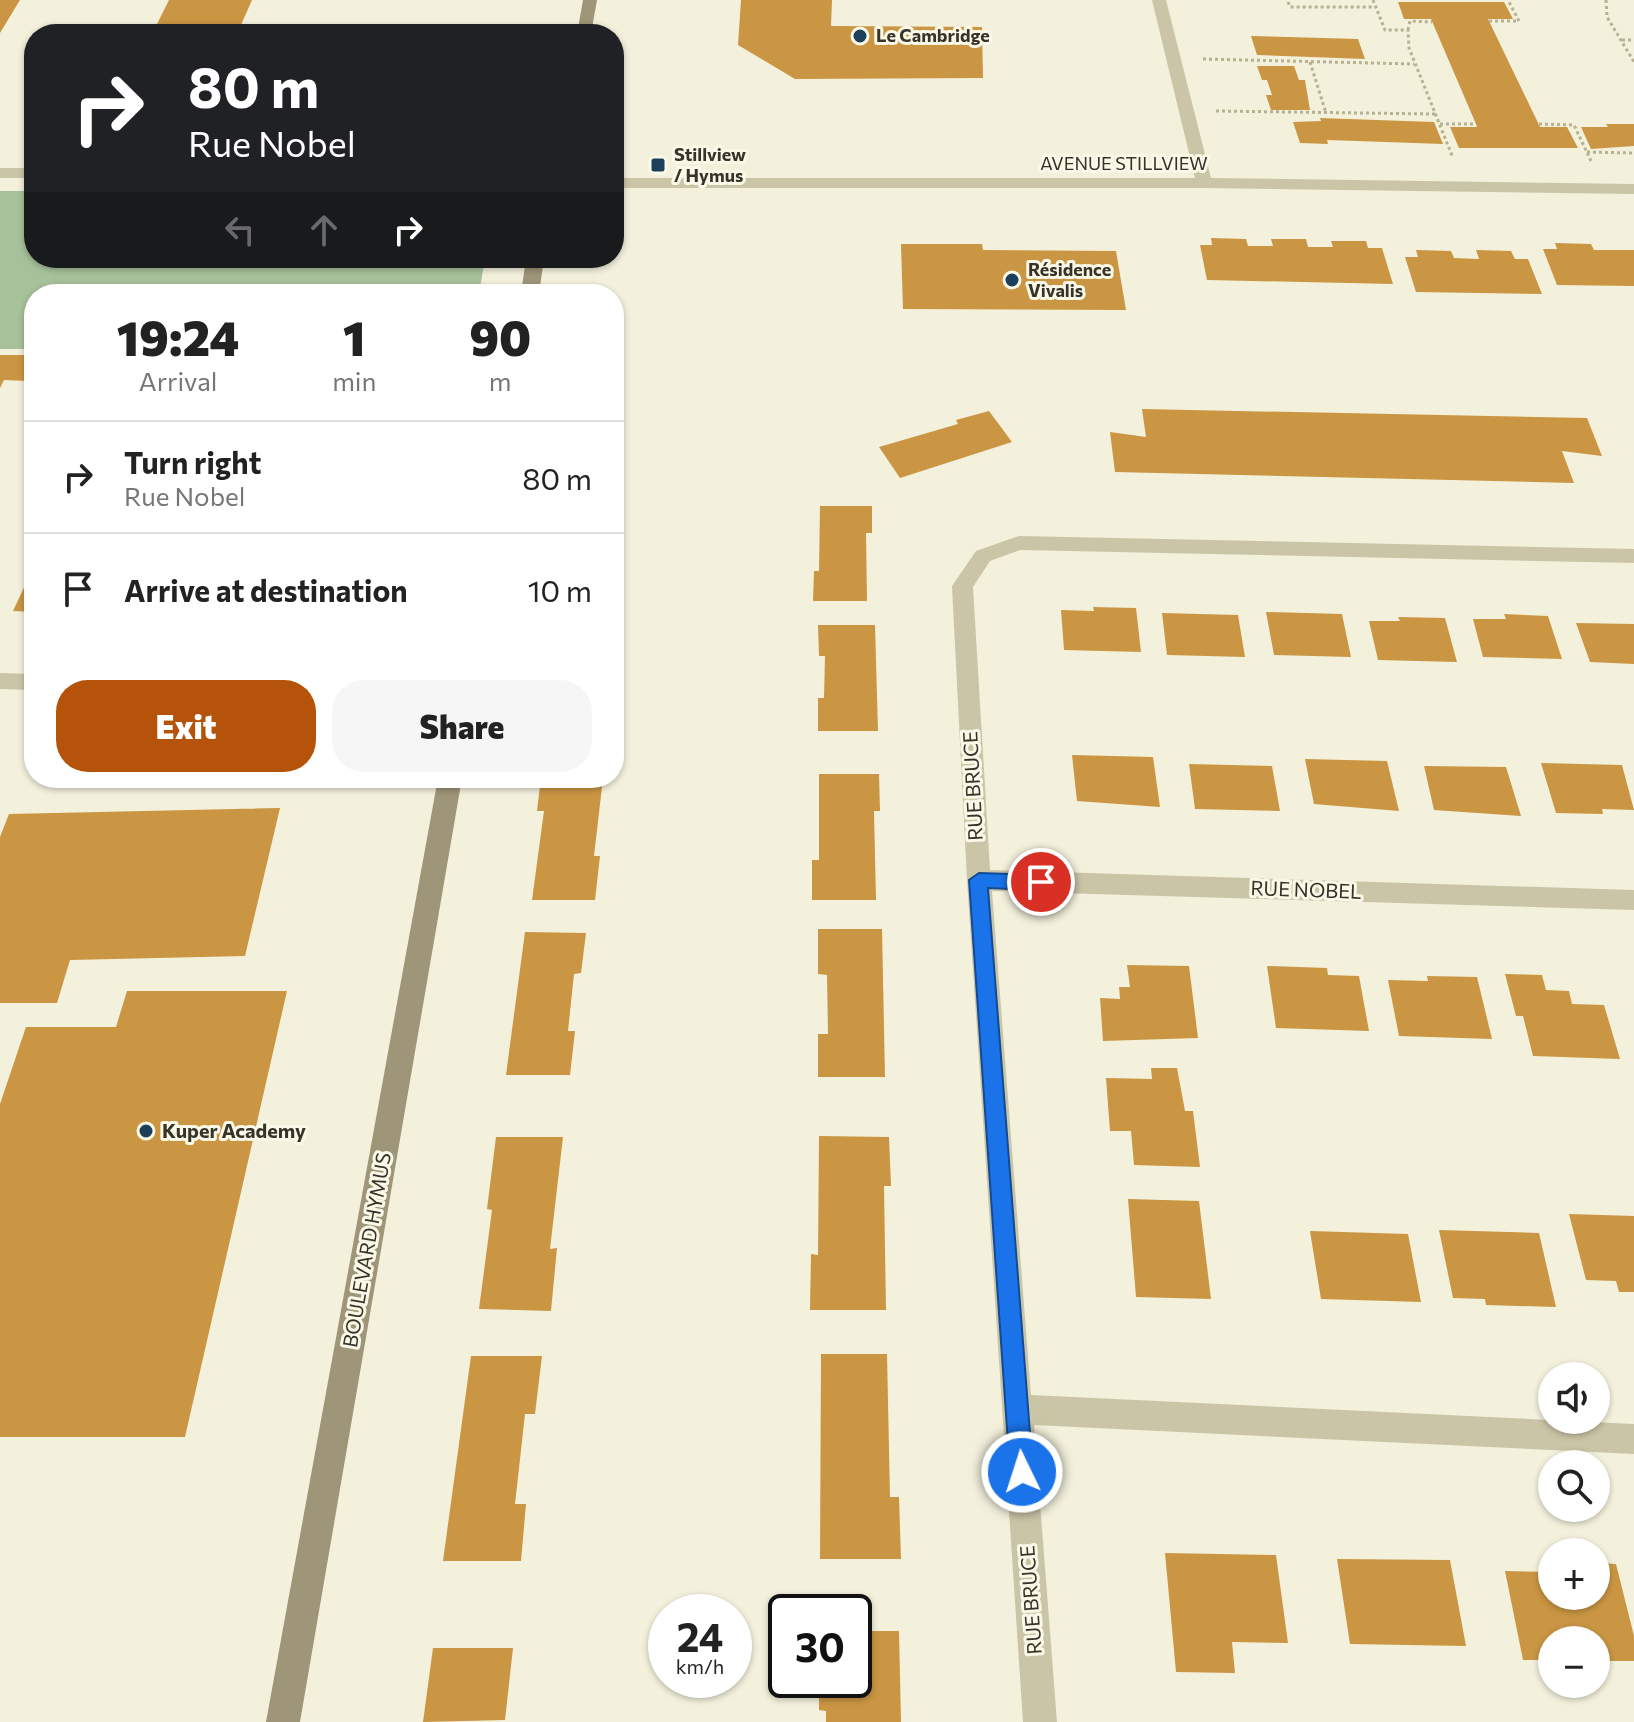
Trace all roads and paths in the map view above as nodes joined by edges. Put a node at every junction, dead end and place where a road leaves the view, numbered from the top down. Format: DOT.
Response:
graph roads {
  1 [pos="590,0"];
  2 [pos="1159,0"];
  3 [pos="1373,0"];
  4 [pos="1508,0"];
  5 [pos="1606,0"];
  6 [pos="1288,2"];
  7 [pos="1375,7"];
  8 [pos="1489,21"];
  9 [pos="1432,22"];
  10 [pos="586,24"];
  11 [pos="1408,30"];
  12 [pos="1621,40"];
  13 [pos="1634,40"];
  14 [pos="1201,59"];
  15 [pos="1310,62"];
  16 [pos="1634,62"];
  17 [pos="1414,64"];
  18 [pos="1216,111"];
  19 [pos="1326,113"];
  20 [pos="1435,114"];
  21 [pos="1440,124"];
  22 [pos="1476,124"];
  23 [pos="1539,124"];
  24 [pos="1587,152"];
  25 [pos="1634,153"];
  26 [pos="1454,161"];
  27 [pos="1592,164"];
  28 [pos="0,173"];
  29 [pos="24,173"];
  30 [pos="624,183"];
  31 [pos="1204,183"];
  32 [pos="1634,189"];
  33 [pos="1634,556"];
  34 [pos="0,681"];
  35 [pos="24,682"];
  36 [pos="448,788"];
  37 [pos="979,880"];
  38 [pos="1634,900"];
  39 [pos="1017,1409"];
  40 [pos="1634,1439"];
  41 [pos="283,1722"];
  42 [pos="1040,1722"];
  1 -- 10 [label="street"];
  2 -- 31 [label="street"];
  3 -- 7 [label="path"];
  4 -- 8 [label="path"];
  5 -- 12 [label="path"];
  6 -- 7 [label="path"];
  7 -- 11 [label="path"];
  9 -- 11 [label="path"];
  11 -- 17 [label="path"];
  12 -- 13 [label="path"];
  12 -- 16 [label="path"];
  14 -- 15 [label="path"];
  15 -- 17 [label="path"];
  15 -- 19 [label="path"];
  17 -- 20 [label="path"];
  18 -- 19 [label="path"];
  19 -- 20 [label="path"];
  20 -- 21 [label="path"];
  21 -- 22 [label="path"];
  21 -- 26 [label="path"];
  23 -- 24 [label="path"];
  24 -- 25 [label="path"];
  24 -- 27 [label="path"];
  28 -- 29 [label="street"];
  30 -- 31 [label="street, AVENUE STILLVIEW"];
  31 -- 32 [label="street, AVENUE STILLVIEW"];
  33 -- 37 [label="street, RUE BRUCE"];
  34 -- 35 [label="street"];
  36 -- 41 [label="street, BOULEVARD HYMUS"];
  37 -- 38 [label="street, RUE NOBEL"];
  37 -- 39 [label="street, RUE BRUCE"];
  39 -- 40 [label="street"];
  39 -- 42 [label="street, RUE BRUCE"];
}
